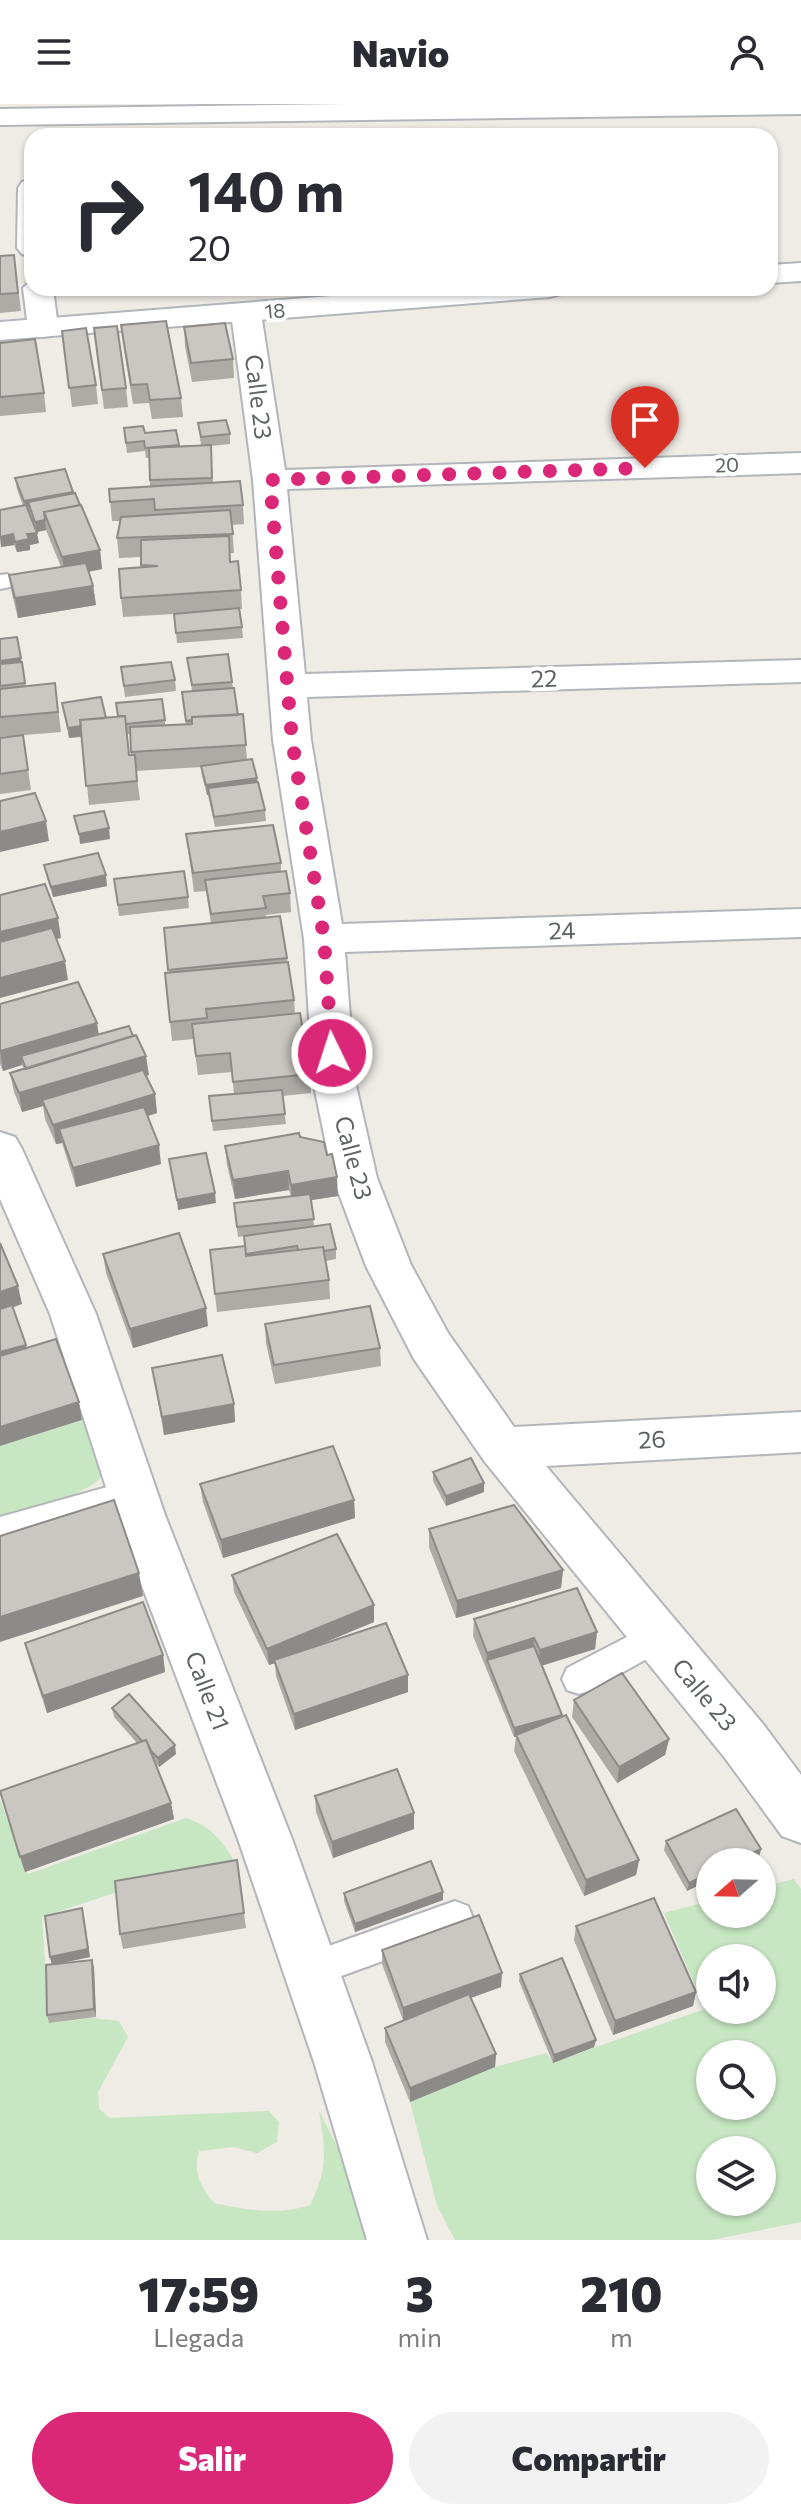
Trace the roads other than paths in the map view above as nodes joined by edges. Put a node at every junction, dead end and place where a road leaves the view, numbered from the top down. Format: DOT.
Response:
graph roads {
  1 [pos="801,106"];
  2 [pos="124,110"];
  3 [pos="0,117"];
  4 [pos="46,126"];
  5 [pos="801,272"];
  6 [pos="778,273"];
  7 [pos="39,296"];
  8 [pos="453,296"];
  9 [pos="246,313"];
  10 [pos="43,328"];
  11 [pos="0,331"];
  12 [pos="801,463"];
  13 [pos="270,480"];
  14 [pos="801,671"];
  15 [pos="288,686"];
  16 [pos="801,923"];
  17 [pos="324,939"];
  18 [pos="0,1149"];
  19 [pos="801,1432"];
  20 [pos="502,1448"];
  21 [pos="132,1493"];
  22 [pos="0,1531"];
  23 [pos="656,1637"];
  24 [pos="579,1679"];
  25 [pos="801,1818"];
  26 [pos="455,1918"];
  27 [pos="311,1969"];
  28 [pos="397,2240"];
  1 -- 2 [label="street"];
  2 -- 4 [label="street"];
  3 -- 4 [label="street"];
  5 -- 6 [label="street"];
  7 -- 10 [label="street"];
  8 -- 9 [label="street, 18"];
  9 -- 10 [label="street, 18"];
  9 -- 13 [label="street, Calle 23"];
  10 -- 11 [label="street, 18"];
  12 -- 13 [label="street, 20"];
  13 -- 15 [label="street, Calle 23"];
  14 -- 15 [label="street, 22"];
  15 -- 17 [label="street, Calle 23"];
  16 -- 17 [label="street, 24"];
  17 -- 20 [label="street, Calle 23"];
  18 -- 21 [label="street, Calle 21"];
  19 -- 20 [label="street, 26"];
  20 -- 23 [label="street, Calle 23"];
  21 -- 22 [label="lane"];
  21 -- 27 [label="street, Calle 21"];
  23 -- 24 [label="lane"];
  23 -- 25 [label="street, Calle 23"];
  26 -- 27 [label="lane"];
  27 -- 28 [label="street, Calle 21"];
}
